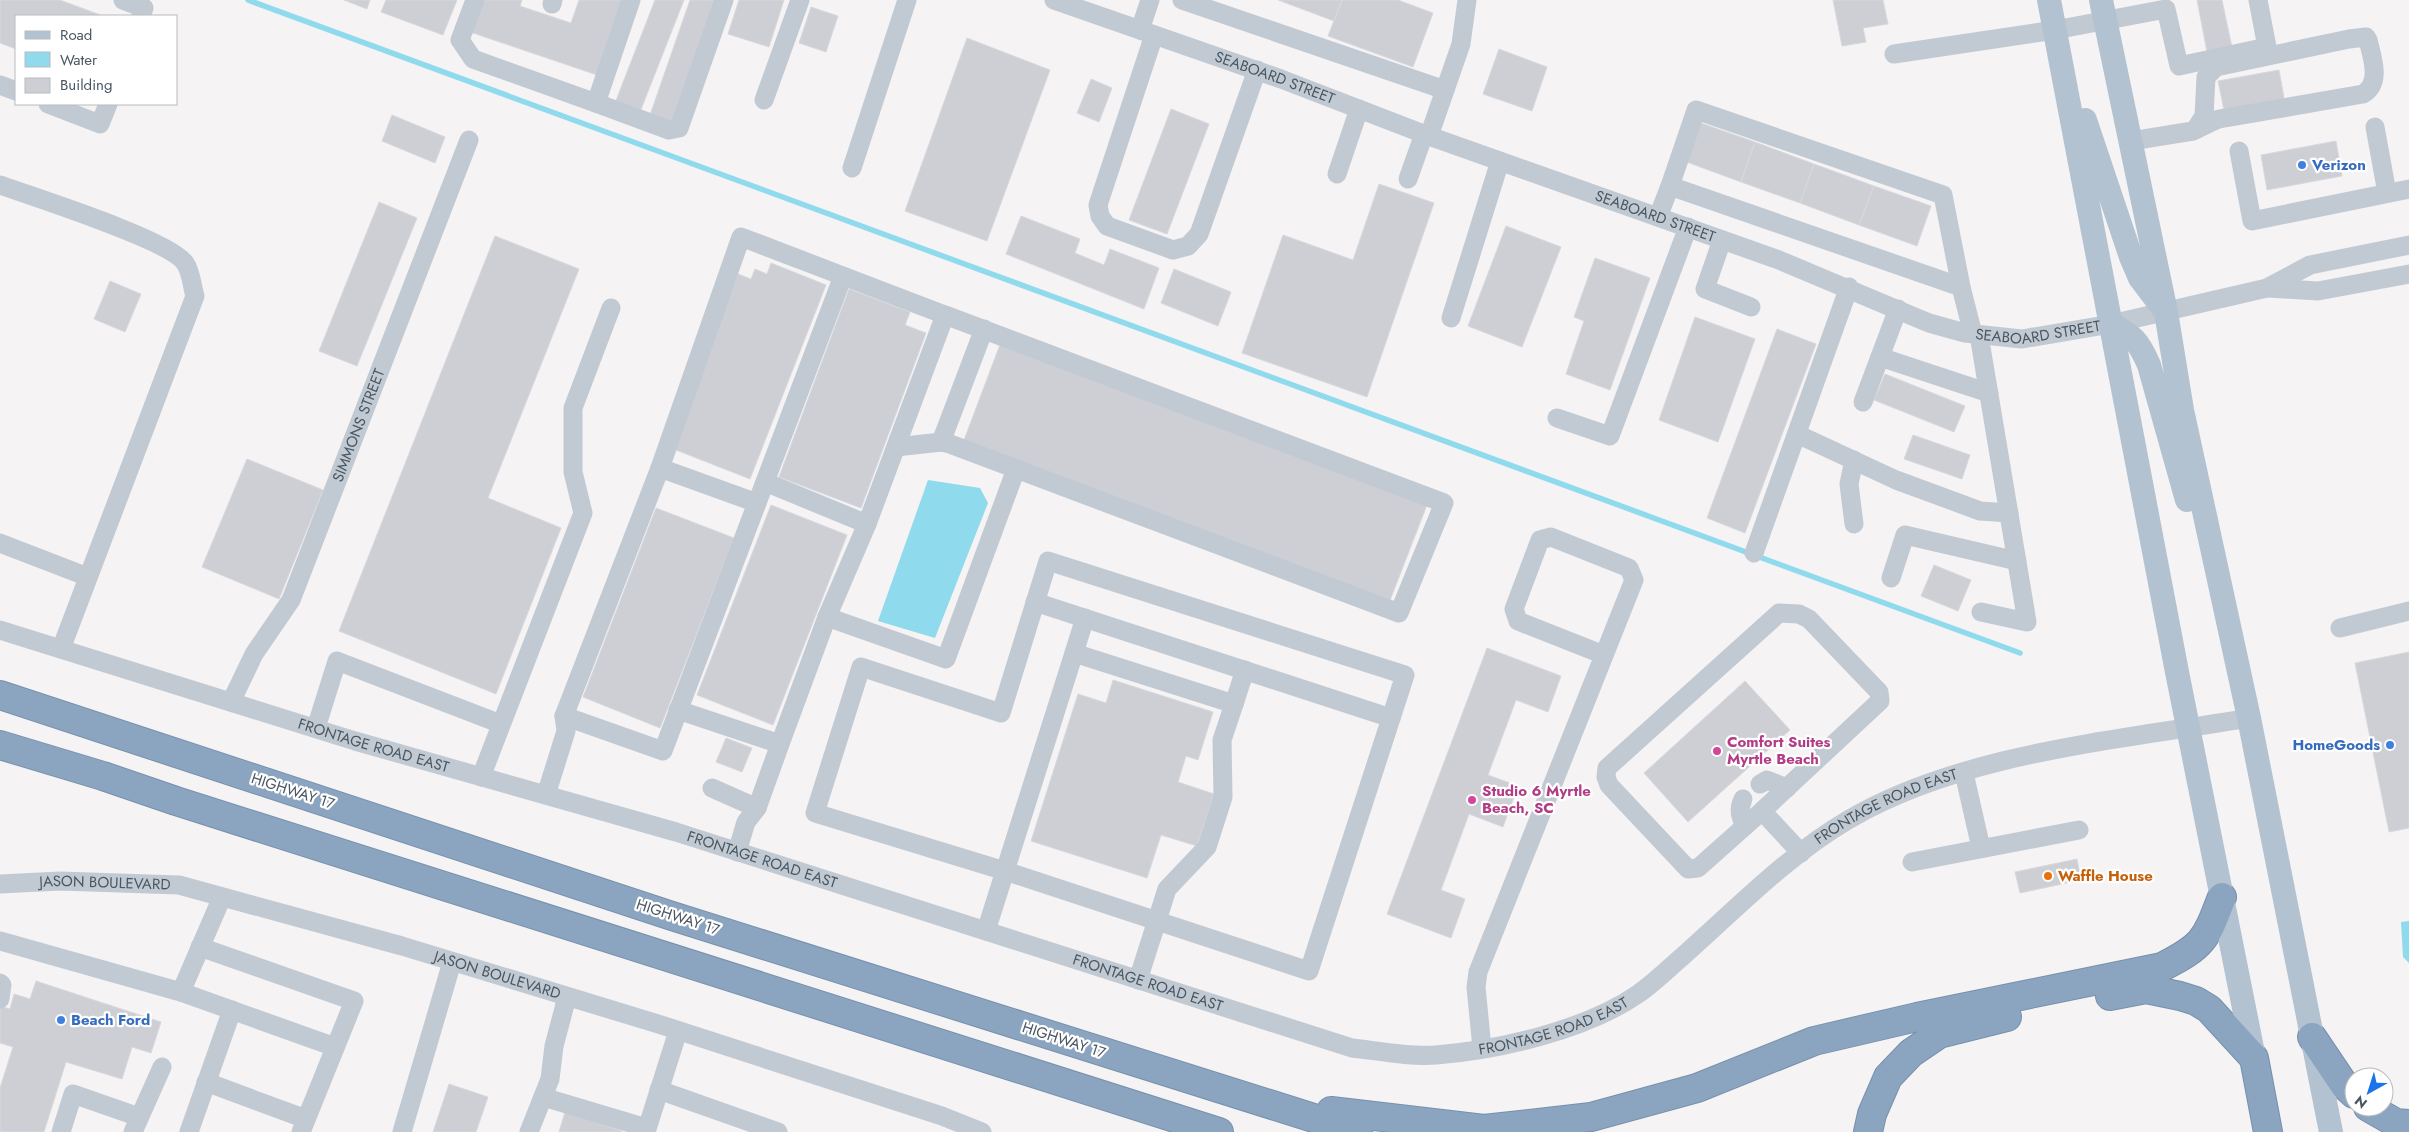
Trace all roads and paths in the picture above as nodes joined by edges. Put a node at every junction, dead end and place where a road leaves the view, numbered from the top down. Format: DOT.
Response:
graph roads {
  1 [pos="123,0"];
  2 [pos="474,0"];
  3 [pos="631,0"];
  4 [pos="724,0"];
  5 [pos="800,0"];
  6 [pos="907,0"];
  7 [pos="1054,0"];
  8 [pos="1150,0"];
  9 [pos="1182,0"];
  10 [pos="1467,0"];
  11 [pos="2049,0"];
  12 [pos="2258,0"];
  13 [pos="2165,4"];
  14 [pos="2104,11"];
  15 [pos="141,15"];
  16 [pos="1147,32"];
  17 [pos="2056,33"];
  18 [pos="1894,54"];
  19 [pos="1257,70"];
  20 [pos="0,85"];
  21 [pos="1445,90"];
  22 [pos="15,91"];
  23 [pos="764,100"];
  24 [pos="596,103"];
  25 [pos="51,105"];
  26 [pos="108,105"];
  27 [pos="1359,109"];
  28 [pos="2375,128"];
  29 [pos="2195,130"];
  30 [pos="1426,135"];
  31 [pos="469,140"];
  32 [pos="2131,142"];
  33 [pos="2239,151"];
  34 [pos="1500,161"];
  35 [pos="852,168"];
  36 [pos="1337,174"];
  37 [pos="1408,180"];
  38 [pos="0,185"];
  39 [pos="1670,186"];
  40 [pos="2409,189"];
  41 [pos="2387,193"];
  42 [pos="1658,217"];
  43 [pos="1688,228"];
  44 [pos="1722,240"];
  45 [pos="2409,246"];
  46 [pos="2409,274"];
  47 [pos="843,276"];
  48 [pos="1961,286"];
  49 [pos="1849,288"];
  50 [pos="2267,288"];
  51 [pos="610,308"];
  52 [pos="1751,308"];
  53 [pos="1898,309"];
  54 [pos="2166,312"];
  55 [pos="945,315"];
  56 [pos="1451,318"];
  57 [pos="2111,324"];
  58 [pos="984,329"];
  59 [pos="1976,335"];
  60 [pos="1880,357"];
  61 [pos="1989,393"];
  62 [pos="1863,402"];
  63 [pos="1557,418"];
  64 [pos="1796,434"];
  65 [pos="941,442"];
  66 [pos="896,447"];
  67 [pos="1854,460"];
  68 [pos="660,468"];
  69 [pos="1016,469"];
  70 [pos="765,482"];
  71 [pos="757,503"];
  72 [pos="2009,513"];
  73 [pos="867,524"];
  74 [pos="1854,524"];
  75 [pos="0,543"];
  76 [pos="1754,553"];
  77 [pos="2017,561"];
  78 [pos="88,576"];
  79 [pos="2218,576"];
  80 [pos="1892,578"];
  81 [pos="1035,602"];
  82 [pos="2409,611"];
  83 [pos="1981,612"];
  84 [pos="827,617"];
  85 [pos="1085,618"];
  86 [pos="2340,628"];
  87 [pos="0,630"];
  88 [pos="61,649"];
  89 [pos="1074,653"];
  90 [pos="1604,655"];
  91 [pos="1245,670"];
  92 [pos="0,695"];
  93 [pos="231,702"];
  94 [pos="1234,704"];
  95 [pos="678,710"];
  96 [pos="564,716"];
  97 [pos="1390,718"];
  98 [pos="2249,718"];
  99 [pos="501,724"];
  100 [pos="316,728"];
  101 [pos="2188,729"];
  102 [pos="780,744"];
  103 [pos="0,745"];
  104 [pos="1964,773"];
  105 [pos="481,777"];
  106 [pos="1760,784"];
  107 [pos="712,788"];
  108 [pos="1787,788"];
  109 [pos="546,795"];
  110 [pos="1743,799"];
  111 [pos="758,808"];
  112 [pos="1762,811"];
  113 [pos="1745,826"];
  114 [pos="2079,830"];
  115 [pos="1981,848"];
  116 [pos="737,852"];
  117 [pos="1801,853"];
  118 [pos="1912,862"];
  119 [pos="1005,871"];
  120 [pos="0,884"];
  121 [pos="222,897"];
  122 [pos="2222,897"];
  123 [pos="1156,920"];
  124 [pos="986,931"];
  125 [pos="0,941"];
  126 [pos="200,947"];
  127 [pos="452,962"];
  128 [pos="1138,980"];
  129 [pos="0,982"];
  130 [pos="182,992"];
  131 [pos="567,997"];
  132 [pos="0,999"];
  133 [pos="232,1010"];
  134 [pos="678,1031"];
  135 [pos="2312,1037"];
  136 [pos="335,1047"];
  137 [pos="1482,1048"];
  138 [pos="2254,1058"];
  139 [pos="162,1067"];
  140 [pos="206,1082"];
  141 [pos="2344,1085"];
  142 [pos="659,1090"];
  143 [pos="543,1097"];
  144 [pos="1267,1104"];
  145 [pos="1133,1105"];
  146 [pos="2386,1117"];
  147 [pos="136,1124"];
  148 [pos="2409,1124"];
  149 [pos="304,1126"];
  150 [pos="647,1130"];
  151 [pos="61,1132"];
  152 [pos="189,1132"];
  153 [pos="402,1132"];
  154 [pos="530,1132"];
  155 [pos="779,1132"];
  156 [pos="982,1132"];
  157 [pos="1187,1132"];
  158 [pos="1219,1132"];
  159 [pos="1358,1132"];
  160 [pos="1868,1132"];
  161 [pos="2268,1132"];
  162 [pos="2331,1132"];
  1 -- 15 [label="street"];
  2 -- 24 [label="street"];
  3 -- 24 [label="street"];
  4 -- 24 [label="street"];
  5 -- 23 [label="street"];
  6 -- 35 [label="street"];
  7 -- 16 [label="street, SEABOARD STREET"];
  8 -- 16 [label="street"];
  9 -- 21 [label="street"];
  10 -- 21 [label="street"];
  11 -- 17 [label="main road"];
  12 -- 13 [label="street"];
  13 -- 14 [label="street"];
  14 -- 17 [label="street"];
  14 -- 32 [label="main road"];
  16 -- 19 [label="street, SEABOARD STREET"];
  16 -- 19 [label="street"];
  17 -- 18 [label="street"];
  17 -- 54 [label="main road"];
  17 -- 57 [label="main road"];
  19 -- 27 [label="street, SEABOARD STREET"];
  20 -- 22 [label="street"];
  21 -- 30 [label="street"];
  25 -- 26 [label="street"];
  27 -- 30 [label="street, SEABOARD STREET"];
  27 -- 36 [label="street"];
  28 -- 41 [label="street"];
  29 -- 29 [label="street"];
  29 -- 32 [label="street"];
  30 -- 34 [label="street, SEABOARD STREET"];
  30 -- 37 [label="street"];
  31 -- 93 [label="street, SIMMONS STREET"];
  32 -- 54 [label="main road"];
  33 -- 41 [label="street"];
  34 -- 42 [label="street, SEABOARD STREET"];
  34 -- 56 [label="street"];
  38 -- 78 [label="street"];
  39 -- 42 [label="street"];
  39 -- 48 [label="street"];
  39 -- 48 [label="street"];
  40 -- 41 [label="street"];
  42 -- 43 [label="street, SEABOARD STREET"];
  43 -- 44 [label="street, SEABOARD STREET"];
  43 -- 63 [label="street"];
  44 -- 49 [label="street, SEABOARD STREET"];
  44 -- 52 [label="street"];
  45 -- 50 [label="street, SEABOARD STREET"];
  46 -- 50 [label="street, SEABOARD STREET"];
  47 -- 55 [label="street"];
  47 -- 68 [label="street"];
  47 -- 70 [label="street"];
  48 -- 59 [label="street"];
  49 -- 53 [label="street, SEABOARD STREET"];
  49 -- 64 [label="street"];
  50 -- 54 [label="street, SEABOARD STREET"];
  51 -- 99 [label="street"];
  53 -- 59 [label="street, SEABOARD STREET"];
  53 -- 60 [label="street"];
  54 -- 57 [label="street, SEABOARD STREET"];
  54 -- 79 [label="main road"];
  55 -- 58 [label="street"];
  55 -- 66 [label="street"];
  57 -- 59 [label="street, SEABOARD STREET"];
  57 -- 79 [label="main road"];
  57 -- 101 [label="main road"];
  58 -- 65 [label="street"];
  58 -- 69 [label="street"];
  59 -- 61 [label="street"];
  60 -- 61 [label="street"];
  60 -- 62 [label="street"];
  61 -- 72 [label="street"];
  64 -- 67 [label="street"];
  64 -- 76 [label="street"];
  65 -- 66 [label="street"];
  65 -- 69 [label="street"];
  66 -- 73 [label="street"];
  67 -- 72 [label="street"];
  67 -- 74 [label="street"];
  68 -- 71 [label="street"];
  68 -- 96 [label="street"];
  69 -- 84 [label="street"];
  70 -- 71 [label="street"];
  70 -- 73 [label="street"];
  71 -- 95 [label="street"];
  72 -- 77 [label="street"];
  73 -- 84 [label="street"];
  75 -- 78 [label="street"];
  77 -- 80 [label="street"];
  77 -- 83 [label="street"];
  78 -- 88 [label="street"];
  79 -- 98 [label="main road"];
  81 -- 85 [label="street"];
  81 -- 97 [label="street"];
  81 -- 119 [label="street"];
  82 -- 86 [label="street"];
  84 -- 102 [label="street"];
  85 -- 89 [label="street"];
  85 -- 91 [label="street"];
  87 -- 88 [label="street, FRONTAGE ROAD EAST"];
  88 -- 93 [label="street, FRONTAGE ROAD EAST"];
  89 -- 94 [label="street"];
  89 -- 119 [label="street"];
  90 -- 90 [label="street"];
  90 -- 137 [label="street"];
  91 -- 94 [label="street"];
  91 -- 97 [label="street"];
  92 -- 144 [label="highway, HIGHWAY 17"];
  93 -- 100 [label="street, FRONTAGE ROAD EAST"];
  94 -- 123 [label="street"];
  95 -- 96 [label="street"];
  95 -- 102 [label="street"];
  96 -- 109 [label="street"];
  97 -- 123 [label="street"];
  98 -- 101 [label="street, FRONTAGE ROAD EAST"];
  98 -- 135 [label="main road"];
  99 -- 100 [label="street"];
  99 -- 105 [label="street"];
  100 -- 105 [label="street, FRONTAGE ROAD EAST"];
  101 -- 104 [label="street, FRONTAGE ROAD EAST"];
  101 -- 122 [label="main road"];
  102 -- 111 [label="street"];
  103 -- 145 [label="highway"];
  104 -- 115 [label="street"];
  104 -- 117 [label="street, FRONTAGE ROAD EAST"];
  105 -- 109 [label="street, FRONTAGE ROAD EAST"];
  106 -- 108 [label="street"];
  107 -- 111 [label="street"];
  108 -- 112 [label="street"];
  108 -- 113 [label="street"];
  109 -- 116 [label="street, FRONTAGE ROAD EAST"];
  110 -- 113 [label="street"];
  111 -- 116 [label="street"];
  112 -- 113 [label="street"];
  112 -- 117 [label="street"];
  114 -- 115 [label="street"];
  115 -- 118 [label="street"];
  116 -- 124 [label="street, FRONTAGE ROAD EAST"];
  117 -- 137 [label="street, FRONTAGE ROAD EAST"];
  119 -- 123 [label="street"];
  119 -- 124 [label="street"];
  120 -- 121 [label="street, JASON BOULEVARD"];
  121 -- 126 [label="street"];
  121 -- 127 [label="street, JASON BOULEVARD"];
  122 -- 138 [label="main road"];
  122 -- 144 [label="highway"];
  123 -- 128 [label="street"];
  124 -- 128 [label="street, FRONTAGE ROAD EAST"];
  125 -- 130 [label="street"];
  126 -- 130 [label="street"];
  126 -- 136 [label="street"];
  127 -- 131 [label="street, JASON BOULEVARD"];
  127 -- 153 [label="street"];
  128 -- 137 [label="street, FRONTAGE ROAD EAST"];
  129 -- 132 [label="street"];
  130 -- 133 [label="street"];
  131 -- 134 [label="street, JASON BOULEVARD"];
  131 -- 143 [label="street"];
  133 -- 136 [label="street"];
  133 -- 140 [label="street"];
  134 -- 142 [label="street"];
  134 -- 156 [label="street, JASON BOULEVARD"];
  135 -- 141 [label="highway"];
  135 -- 162 [label="main road"];
  136 -- 149 [label="street"];
  138 -- 160 [label="highway"];
  138 -- 161 [label="highway"];
  139 -- 147 [label="street"];
  140 -- 149 [label="street"];
  140 -- 152 [label="street"];
  142 -- 150 [label="street"];
  142 -- 155 [label="street"];
  143 -- 150 [label="street"];
  143 -- 154 [label="street"];
  144 -- 159 [label="highway, HIGHWAY 17"];
  145 -- 157 [label="highway"];
  145 -- 158 [label="highway"];
  146 -- 148 [label="highway"];
  147 -- 151 [label="street"];
}
